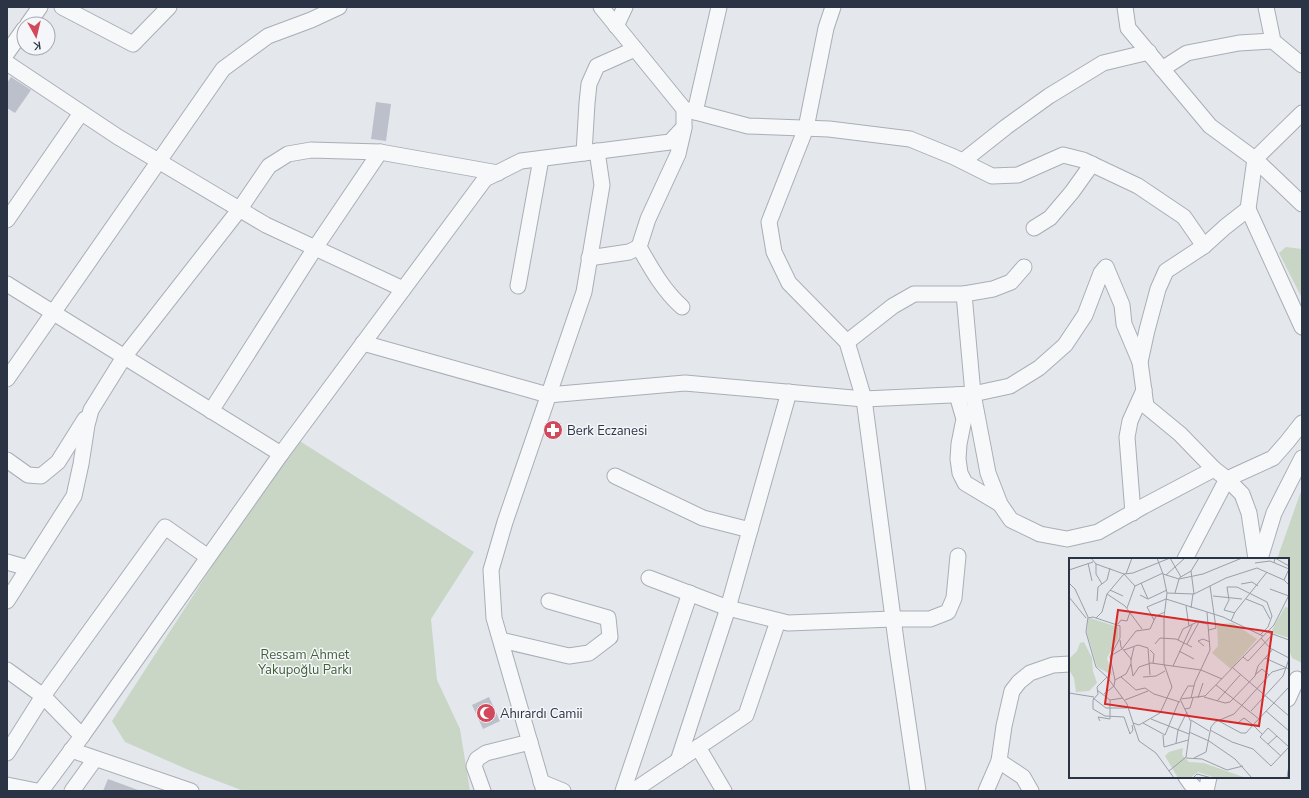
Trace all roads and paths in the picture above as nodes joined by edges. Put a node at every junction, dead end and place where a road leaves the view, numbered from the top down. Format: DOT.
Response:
graph roads {
  1 [pos="40,7"];
  2 [pos="62,7"];
  3 [pos="169,7"];
  4 [pos="339,7"];
  5 [pos="601,7"];
  6 [pos="626,7"];
  7 [pos="719,7"];
  8 [pos="833,7"];
  9 [pos="1125,7"];
  10 [pos="1266,7"];
  11 [pos="34,16"];
  12 [pos="616,26"];
  13 [pos="16,40"];
  14 [pos="1273,41"];
  15 [pos="635,49"];
  16 [pos="1149,52"];
  17 [pos="7,53"];
  18 [pos="7,63"];
  19 [pos="1302,65"];
  20 [pos="1162,69"];
  21 [pos="690,110"];
  22 [pos="1302,112"];
  23 [pos="81,113"];
  24 [pos="684,127"];
  25 [pos="806,128"];
  26 [pos="380,152"];
  27 [pos="590,152"];
  28 [pos="541,159"];
  29 [pos="1255,159"];
  30 [pos="159,161"];
  31 [pos="963,161"];
  32 [pos="1092,164"];
  33 [pos="498,173"];
  34 [pos="1302,204"];
  35 [pos="1248,209"];
  36 [pos="239,210"];
  37 [pos="7,220"];
  38 [pos="1034,228"];
  39 [pos="1204,246"];
  40 [pos="639,247"];
  41 [pos="315,248"];
  42 [pos="589,258"];
  43 [pos="1024,267"];
  44 [pos="7,284"];
  45 [pos="518,286"];
  46 [pos="403,289"];
  47 [pos="964,294"];
  48 [pos="682,307"];
  49 [pos="53,313"];
  50 [pos="1302,327"];
  51 [pos="847,342"];
  52 [pos="363,343"];
  53 [pos="124,357"];
  54 [pos="1140,362"];
  55 [pos="7,379"];
  56 [pos="1144,390"];
  57 [pos="789,392"];
  58 [pos="973,394"];
  59 [pos="548,395"];
  60 [pos="957,395"];
  61 [pos="864,399"];
  62 [pos="91,410"];
  63 [pos="211,411"];
  64 [pos="1302,422"];
  65 [pos="281,454"];
  66 [pos="1302,458"];
  67 [pos="7,460"];
  68 [pos="1214,469"];
  69 [pos="615,476"];
  70 [pos="1227,479"];
  71 [pos="1000,504"];
  72 [pos="1133,512"];
  73 [pos="750,530"];
  74 [pos="958,556"];
  75 [pos="208,557"];
  76 [pos="1186,558"];
  77 [pos="1256,558"];
  78 [pos="1260,558"];
  79 [pos="7,562"];
  80 [pos="28,568"];
  81 [pos="649,578"];
  82 [pos="690,593"];
  83 [pos="7,601"];
  84 [pos="549,601"];
  85 [pos="728,608"];
  86 [pos="893,618"];
  87 [pos="778,621"];
  88 [pos="500,640"];
  89 [pos="1069,664"];
  90 [pos="7,670"];
  91 [pos="1296,678"];
  92 [pos="43,696"];
  93 [pos="1289,696"];
  94 [pos="82,736"];
  95 [pos="530,742"];
  96 [pos="698,747"];
  97 [pos="71,750"];
  98 [pos="7,753"];
  99 [pos="95,759"];
  100 [pos="678,761"];
  101 [pos="999,761"];
  102 [pos="1187,778"];
  103 [pos="1209,778"];
  104 [pos="7,785"];
  105 [pos="543,787"];
  106 [pos="38,791"];
  107 [pos="41,791"];
  108 [pos="72,791"];
  109 [pos="191,791"];
  110 [pos="483,791"];
  111 [pos="563,791"];
  112 [pos="623,791"];
  113 [pos="630,791"];
  114 [pos="724,791"];
  115 [pos="918,791"];
  116 [pos="986,791"];
  117 [pos="1031,791"];
  118 [pos="1198,791"];
  119 [pos="1206,791"];
  1 -- 11 [label="street"];
  2 -- 3 [label="street"];
  4 -- 30 [label="street"];
  5 -- 12 [label="street"];
  6 -- 12 [label="street"];
  7 -- 21 [label="street"];
  8 -- 25 [label="street"];
  9 -- 16 [label="street"];
  10 -- 14 [label="street"];
  12 -- 15 [label="street"];
  13 -- 17 [label="street"];
  14 -- 19 [label="street"];
  14 -- 20 [label="street"];
  15 -- 21 [label="street"];
  15 -- 27 [label="street"];
  16 -- 20 [label="street"];
  16 -- 31 [label="street"];
  18 -- 23 [label="street"];
  20 -- 29 [label="street"];
  21 -- 24 [label="street"];
  21 -- 25 [label="street"];
  22 -- 29 [label="street"];
  23 -- 30 [label="street"];
  23 -- 37 [label="street"];
  24 -- 27 [label="street"];
  24 -- 40 [label="street"];
  25 -- 31 [label="street"];
  25 -- 51 [label="street"];
  26 -- 33 [label="street"];
  26 -- 36 [label="street"];
  26 -- 41 [label="street"];
  27 -- 28 [label="street"];
  27 -- 42 [label="street"];
  28 -- 33 [label="street"];
  28 -- 45 [label="street"];
  29 -- 34 [label="street"];
  29 -- 35 [label="street"];
  30 -- 36 [label="street"];
  30 -- 49 [label="street"];
  31 -- 32 [label="street"];
  32 -- 38 [label="street"];
  32 -- 39 [label="street"];
  33 -- 46 [label="street"];
  35 -- 39 [label="street"];
  35 -- 50 [label="street"];
  36 -- 41 [label="street"];
  36 -- 53 [label="street"];
  39 -- 54 [label="street"];
  40 -- 42 [label="street"];
  40 -- 48 [label="street"];
  41 -- 46 [label="street"];
  41 -- 63 [label="street"];
  42 -- 59 [label="street"];
  43 -- 47 [label="street"];
  44 -- 49 [label="street"];
  46 -- 52 [label="street"];
  47 -- 51 [label="street"];
  47 -- 58 [label="street"];
  49 -- 53 [label="street"];
  49 -- 55 [label="street"];
  51 -- 61 [label="street"];
  52 -- 59 [label="street"];
  52 -- 65 [label="street"];
  53 -- 62 [label="street"];
  53 -- 63 [label="street"];
  54 -- 56 [label="street"];
  54 -- 58 [label="street"];
  56 -- 68 [label="street"];
  56 -- 72 [label="street"];
  57 -- 59 [label="street"];
  57 -- 61 [label="street"];
  57 -- 73 [label="street"];
  58 -- 60 [label="street"];
  58 -- 71 [label="street"];
  59 -- 88 [label="street"];
  60 -- 61 [label="street"];
  60 -- 71 [label="street"];
  61 -- 86 [label="street"];
  62 -- 67 [label="street"];
  62 -- 80 [label="street"];
  63 -- 65 [label="street"];
  64 -- 70 [label="street"];
  65 -- 75 [label="street"];
  66 -- 78 [label="street"];
  68 -- 70 [label="street"];
  68 -- 72 [label="street"];
  69 -- 73 [label="street"];
  70 -- 76 [label="street"];
  70 -- 77 [label="street"];
  71 -- 72 [label="street"];
  73 -- 85 [label="street"];
  74 -- 86 [label="street"];
  75 -- 92 [label="street"];
  75 -- 94 [label="street"];
  79 -- 80 [label="street"];
  80 -- 83 [label="street"];
  81 -- 82 [label="street"];
  82 -- 85 [label="street"];
  82 -- 112 [label="street"];
  84 -- 88 [label="street"];
  85 -- 87 [label="street"];
  85 -- 100 [label="street"];
  86 -- 87 [label="street"];
  86 -- 115 [label="street"];
  87 -- 96 [label="street"];
  88 -- 95 [label="street"];
  89 -- 101 [label="street"];
  90 -- 92 [label="street"];
  91 -- 93 [label="street"];
  92 -- 94 [label="street"];
  92 -- 98 [label="street"];
  94 -- 97 [label="street"];
  95 -- 105 [label="street"];
  95 -- 110 [label="street"];
  96 -- 100 [label="street"];
  96 -- 114 [label="street"];
  97 -- 99 [label="street"];
  97 -- 107 [label="street"];
  99 -- 108 [label="street"];
  99 -- 109 [label="street"];
  100 -- 113 [label="street"];
  101 -- 116 [label="street"];
  101 -- 117 [label="street"];
  102 -- 118 [label="street"];
  103 -- 119 [label="street"];
  104 -- 106 [label="street"];
  105 -- 111 [label="street"];
}
